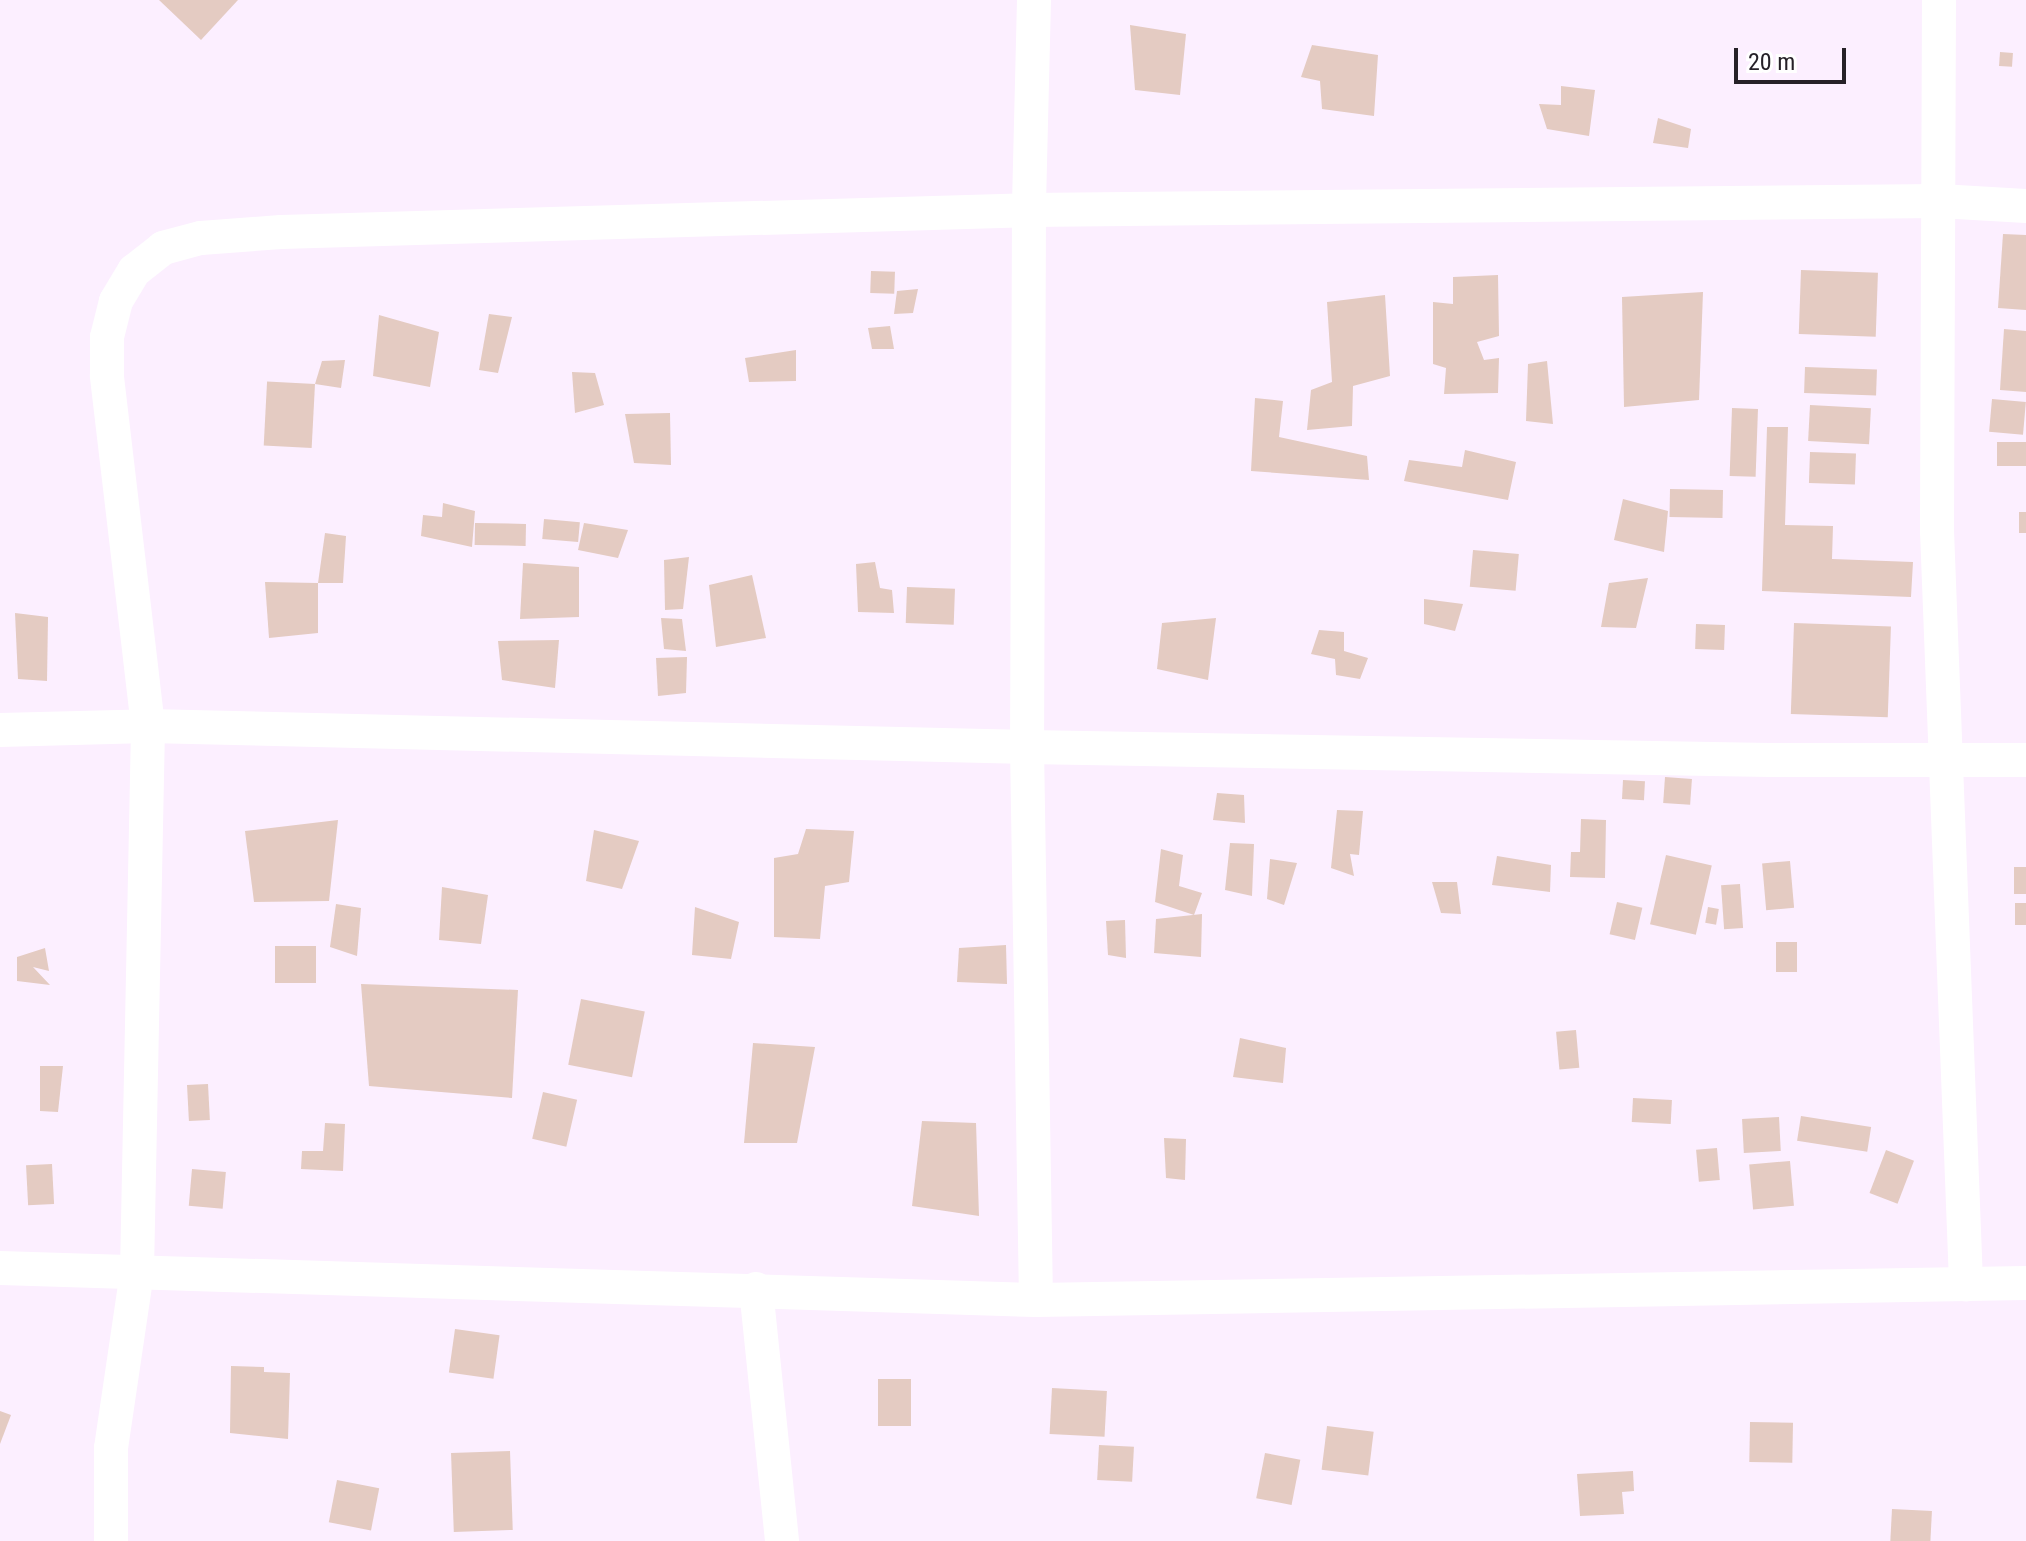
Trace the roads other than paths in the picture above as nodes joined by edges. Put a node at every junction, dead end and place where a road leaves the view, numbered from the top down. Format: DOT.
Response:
graph roads {
  1 [pos="1034,0"];
  2 [pos="1939,0"];
  3 [pos="1940,201"];
  4 [pos="2026,206"];
  5 [pos="1029,210"];
  6 [pos="148,726"];
  7 [pos="0,730"];
  8 [pos="1027,747"];
  9 [pos="2026,760"];
  10 [pos="1948,761"];
  11 [pos="0,1268"];
  12 [pos="137,1271"];
  13 [pos="2026,1283"];
  14 [pos="1966,1284"];
  15 [pos="756,1289"];
  16 [pos="799,1292"];
  17 [pos="1036,1300"];
  18 [pos="760,1348"];
  19 [pos="111,1541"];
  20 [pos="782,1541"];
  1 -- 5 [label="street"];
  2 -- 3 [label="street"];
  3 -- 4 [label="street"];
  3 -- 5 [label="street"];
  3 -- 10 [label="street"];
  5 -- 6 [label="street"];
  5 -- 8 [label="street"];
  6 -- 7 [label="street"];
  6 -- 8 [label="street"];
  6 -- 12 [label="street"];
  8 -- 10 [label="street"];
  8 -- 17 [label="street"];
  9 -- 10 [label="street"];
  10 -- 14 [label="street"];
  11 -- 12 [label="street"];
  12 -- 15 [label="street"];
  12 -- 19 [label="street"];
  13 -- 14 [label="street"];
  14 -- 17 [label="street"];
  15 -- 16 [label="street"];
  15 -- 18 [label="street"];
  16 -- 17 [label="street"];
  16 -- 18 [label="street"];
  18 -- 20 [label="street"];
}
